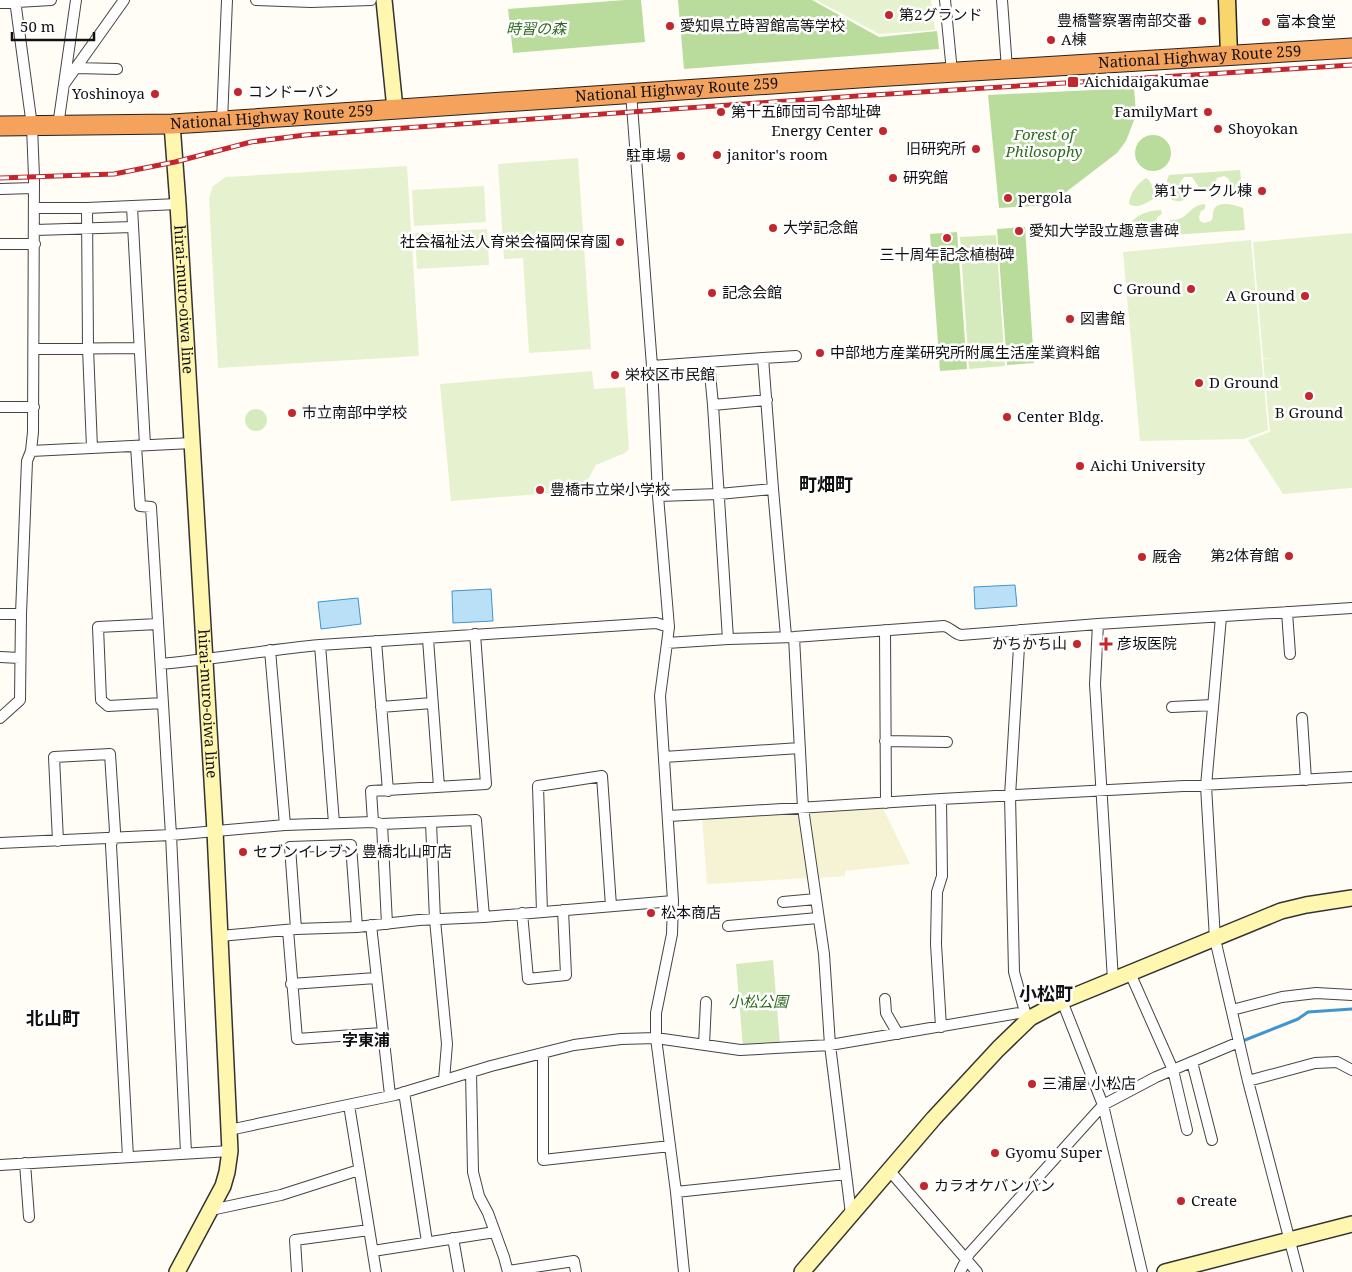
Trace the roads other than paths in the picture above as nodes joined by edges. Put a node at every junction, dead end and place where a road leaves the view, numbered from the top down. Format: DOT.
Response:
graph roads {
  1 [pos="51,0"];
  2 [pos="76,0"];
  3 [pos="124,0"];
  4 [pos="227,0"];
  5 [pos="256,0"];
  6 [pos="371,0"];
  7 [pos="384,0"];
  8 [pos="945,0"];
  9 [pos="1002,0"];
  10 [pos="1227,0"];
  11 [pos="15,2"];
  12 [pos="0,3"];
  13 [pos="1352,48"];
  14 [pos="1229,55"];
  15 [pos="75,68"];
  16 [pos="1006,68"];
  17 [pos="117,69"];
  18 [pos="952,72"];
  19 [pos="64,85"];
  20 [pos="631,93"];
  21 [pos="395,109"];
  22 [pos="222,121"];
  23 [pos="172,124"];
  24 [pos="0,126"];
  25 [pos="32,126"];
  26 [pos="58,126"];
  27 [pos="34,188"];
  28 [pos="0,189"];
  29 [pos="178,204"];
  30 [pos="132,207"];
  31 [pos="35,208"];
  32 [pos="87,208"];
  33 [pos="133,227"];
  34 [pos="87,229"];
  35 [pos="35,230"];
  36 [pos="0,244"];
  37 [pos="35,244"];
  38 [pos="34,348"];
  39 [pos="88,348"];
  40 [pos="139,348"];
  41 [pos="796,356"];
  42 [pos="764,358"];
  43 [pos="709,362"];
  44 [pos="652,366"];
  45 [pos="766,400"];
  46 [pos="713,405"];
  47 [pos="0,407"];
  48 [pos="34,407"];
  49 [pos="192,443"];
  50 [pos="140,446"];
  51 [pos="92,448"];
  52 [pos="31,451"];
  53 [pos="773,489"];
  54 [pos="719,494"];
  55 [pos="658,496"];
  56 [pos="1352,608"];
  57 [pos="1287,612"];
  58 [pos="0,614"];
  59 [pos="21,614"];
  60 [pos="1221,617"];
  61 [pos="158,624"];
  62 [pos="1098,624"];
  63 [pos="669,627"];
  64 [pos="885,630"];
  65 [pos="1020,630"];
  66 [pos="475,634"];
  67 [pos="790,636"];
  68 [pos="428,639"];
  69 [pos="728,639"];
  70 [pos="376,641"];
  71 [pos="666,643"];
  72 [pos="320,645"];
  73 [pos="270,650"];
  74 [pos="1290,654"];
  75 [pos="0,658"];
  76 [pos="20,658"];
  77 [pos="203,660"];
  78 [pos="161,664"];
  79 [pos="163,703"];
  80 [pos="432,703"];
  81 [pos="1214,705"];
  82 [pos="381,707"];
  83 [pos="1172,707"];
  84 [pos="1,717"];
  85 [pos="1302,718"];
  86 [pos="886,741"];
  87 [pos="946,742"];
  88 [pos="800,748"];
  89 [pos="664,757"];
  90 [pos="1352,777"];
  91 [pos="1306,780"];
  92 [pos="1206,786"];
  93 [pos="439,787"];
  94 [pos="388,791"];
  95 [pos="1101,791"];
  96 [pos="1010,796"];
  97 [pos="941,799"];
  98 [pos="886,803"];
  99 [pos="803,808"];
  100 [pos="669,816"];
  101 [pos="431,822"];
  102 [pos="334,823"];
  103 [pos="378,823"];
  104 [pos="285,825"];
  105 [pos="214,831"];
  106 [pos="171,835"];
  107 [pos="112,838"];
  108 [pos="58,841"];
  109 [pos="0,843"];
  110 [pos="1352,898"];
  111 [pos="816,899"];
  112 [pos="673,901"];
  113 [pos="783,902"];
  114 [pos="611,906"];
  115 [pos="563,910"];
  116 [pos="542,912"];
  117 [pos="522,914"];
  118 [pos="484,917"];
  119 [pos="818,918"];
  120 [pos="435,920"];
  121 [pos="387,924"];
  122 [pos="371,925"];
  123 [pos="728,926"];
  124 [pos="357,927"];
  125 [pos="292,929"];
  126 [pos="220,936"];
  127 [pos="1215,939"];
  128 [pos="1130,973"];
  129 [pos="376,978"];
  130 [pos="1113,980"];
  131 [pos="292,984"];
  132 [pos="1352,995"];
  133 [pos="885,999"];
  134 [pos="1062,1001"];
  135 [pos="706,1002"];
  136 [pos="1232,1010"];
  137 [pos="1027,1015"];
  138 [pos="941,1027"];
  139 [pos="382,1033"];
  140 [pos="898,1034"];
  141 [pos="656,1038"];
  142 [pos="1239,1042"];
  143 [pos="830,1044"];
  144 [pos="704,1045"];
  145 [pos="543,1054"];
  146 [pos="1192,1062"];
  147 [pos="1172,1070"];
  148 [pos="1352,1070"];
  149 [pos="471,1072"];
  150 [pos="444,1080"];
  151 [pos="1248,1081"];
  152 [pos="404,1092"];
  153 [pos="390,1095"];
  154 [pos="349,1105"];
  155 [pos="1103,1105"];
  156 [pos="229,1130"];
  157 [pos="1187,1130"];
  158 [pos="1212,1140"];
  159 [pos="670,1146"];
  160 [pos="230,1151"];
  161 [pos="186,1153"];
  162 [pos="128,1157"];
  163 [pos="25,1163"];
  164 [pos="0,1165"];
  165 [pos="359,1170"];
  166 [pos="889,1170"];
  167 [pos="846,1174"];
  168 [pos="676,1192"];
  169 [pos="211,1210"];
  170 [pos="851,1214"];
  171 [pos="29,1217"];
  172 [pos="1352,1224"];
  173 [pos="369,1230"];
  174 [pos="495,1232"];
  175 [pos="453,1238"];
  176 [pos="1290,1240"];
  177 [pos="427,1242"];
  178 [pos="373,1251"];
  179 [pos="966,1260"];
  180 [pos="177,1272"];
  181 [pos="297,1272"];
  182 [pos="376,1272"];
  183 [pos="459,1272"];
  184 [pos="508,1272"];
  185 [pos="576,1272"];
  186 [pos="684,1272"];
  187 [pos="802,1272"];
  188 [pos="960,1272"];
  189 [pos="977,1272"];
  190 [pos="1142,1272"];
  191 [pos="1166,1272"];
  192 [pos="1298,1272"];
  1 -- 11 [label="street"];
  2 -- 19 [label="street"];
  3 -- 15 [label="street"];
  4 -- 22 [label="street"];
  5 -- 6 [label="street"];
  7 -- 21 [label="main road"];
  8 -- 18 [label="street"];
  9 -- 16 [label="street"];
  10 -- 14 [label="main road"];
  11 -- 12 [label="street"];
  11 -- 25 [label="street"];
  13 -- 14 [label="highway, National Highway Route 259"];
  14 -- 16 [label="highway, National Highway Route 259"];
  15 -- 17 [label="street"];
  15 -- 19 [label="street"];
  16 -- 18 [label="highway, National Highway Route 259"];
  18 -- 20 [label="highway, National Highway Route 259"];
  19 -- 26 [label="street"];
  20 -- 21 [label="highway, National Highway Route 259"];
  20 -- 44 [label="street"];
  21 -- 22 [label="highway, National Highway Route 259"];
  22 -- 23 [label="highway, National Highway Route 259"];
  23 -- 26 [label="highway, National Highway Route 259"];
  23 -- 29 [label="main road, hirai-muro-oiwa line"];
  24 -- 25 [label="highway, National Highway Route 259"];
  25 -- 26 [label="highway, National Highway Route 259"];
  25 -- 27 [label="street"];
  27 -- 28 [label="street"];
  27 -- 31 [label="street"];
  29 -- 30 [label="street"];
  29 -- 49 [label="main road, hirai-muro-oiwa line"];
  30 -- 32 [label="street"];
  30 -- 33 [label="street"];
  31 -- 32 [label="street"];
  31 -- 35 [label="street"];
  32 -- 34 [label="street"];
  33 -- 34 [label="street"];
  33 -- 40 [label="street"];
  34 -- 35 [label="street"];
  34 -- 39 [label="street"];
  35 -- 37 [label="street"];
  36 -- 37 [label="street"];
  37 -- 38 [label="street"];
  38 -- 39 [label="street"];
  38 -- 48 [label="street"];
  39 -- 40 [label="street"];
  39 -- 51 [label="street"];
  40 -- 50 [label="street"];
  41 -- 42 [label="street"];
  42 -- 43 [label="street"];
  42 -- 45 [label="street"];
  43 -- 44 [label="street"];
  43 -- 46 [label="street"];
  44 -- 55 [label="street"];
  45 -- 46 [label="street"];
  45 -- 53 [label="street"];
  46 -- 54 [label="street"];
  47 -- 48 [label="street"];
  48 -- 52 [label="street"];
  49 -- 50 [label="street"];
  49 -- 77 [label="main road, hirai-muro-oiwa line"];
  50 -- 51 [label="street"];
  50 -- 61 [label="street"];
  51 -- 52 [label="street"];
  52 -- 59 [label="street"];
  53 -- 54 [label="street"];
  53 -- 67 [label="street"];
  54 -- 55 [label="street"];
  54 -- 69 [label="street"];
  55 -- 63 [label="street"];
  56 -- 57 [label="street"];
  57 -- 60 [label="street"];
  57 -- 74 [label="street"];
  58 -- 59 [label="street"];
  59 -- 76 [label="street"];
  60 -- 62 [label="street"];
  60 -- 81 [label="street"];
  61 -- 78 [label="street"];
  61 -- 79 [label="street"];
  62 -- 65 [label="street"];
  62 -- 95 [label="street"];
  63 -- 66 [label="street"];
  63 -- 71 [label="street"];
  64 -- 65 [label="street"];
  64 -- 67 [label="street"];
  64 -- 86 [label="street"];
  65 -- 96 [label="street"];
  66 -- 68 [label="street"];
  66 -- 93 [label="street"];
  67 -- 69 [label="street"];
  67 -- 88 [label="street"];
  68 -- 70 [label="street"];
  68 -- 80 [label="street"];
  69 -- 71 [label="street"];
  70 -- 72 [label="street"];
  70 -- 82 [label="street"];
  71 -- 89 [label="street"];
  72 -- 73 [label="street"];
  72 -- 102 [label="street"];
  73 -- 77 [label="street"];
  73 -- 104 [label="street"];
  75 -- 76 [label="street"];
  76 -- 84 [label="street"];
  77 -- 78 [label="street"];
  77 -- 105 [label="main road, hirai-muro-oiwa line"];
  78 -- 79 [label="street"];
  79 -- 106 [label="street"];
  80 -- 82 [label="street"];
  80 -- 93 [label="street"];
  81 -- 83 [label="street"];
  81 -- 92 [label="street"];
  82 -- 94 [label="street"];
  85 -- 91 [label="street"];
  86 -- 87 [label="street"];
  86 -- 98 [label="street"];
  88 -- 89 [label="street"];
  88 -- 99 [label="street"];
  89 -- 100 [label="street"];
  90 -- 91 [label="street"];
  91 -- 92 [label="street"];
  92 -- 95 [label="street"];
  92 -- 127 [label="street"];
  93 -- 94 [label="street"];
  94 -- 103 [label="street"];
  95 -- 96 [label="street"];
  95 -- 130 [label="street"];
  96 -- 97 [label="street"];
  96 -- 137 [label="street"];
  97 -- 98 [label="street"];
  97 -- 138 [label="street"];
  98 -- 99 [label="street"];
  99 -- 100 [label="street"];
  99 -- 111 [label="street"];
  100 -- 112 [label="street"];
  101 -- 103 [label="street"];
  101 -- 118 [label="street"];
  101 -- 120 [label="street"];
  102 -- 103 [label="street"];
  102 -- 104 [label="street"];
  103 -- 121 [label="street"];
  104 -- 105 [label="street"];
  105 -- 106 [label="street"];
  105 -- 126 [label="main road, hirai-muro-oiwa line"];
  106 -- 107 [label="street"];
  106 -- 161 [label="street"];
  107 -- 108 [label="street"];
  107 -- 108 [label="street"];
  107 -- 162 [label="street"];
  108 -- 109 [label="street"];
  110 -- 127 [label="main road"];
  111 -- 113 [label="street"];
  111 -- 119 [label="street"];
  112 -- 114 [label="street"];
  112 -- 141 [label="street"];
  114 -- 115 [label="street"];
  114 -- 116 [label="street"];
  115 -- 116 [label="street"];
  115 -- 117 [label="street"];
  116 -- 117 [label="street"];
  117 -- 118 [label="street"];
  118 -- 120 [label="street"];
  119 -- 123 [label="street"];
  119 -- 143 [label="street"];
  120 -- 121 [label="street"];
  120 -- 150 [label="street"];
  121 -- 122 [label="street"];
  122 -- 124 [label="street"];
  122 -- 129 [label="street"];
  124 -- 125 [label="street"];
  124 -- 125 [label="street"];
  125 -- 126 [label="street"];
  125 -- 131 [label="street"];
  126 -- 156 [label="main road, hirai-muro-oiwa line"];
  127 -- 128 [label="main road"];
  127 -- 136 [label="street"];
  128 -- 130 [label="main road"];
  128 -- 147 [label="street"];
  129 -- 131 [label="street"];
  129 -- 139 [label="street"];
  130 -- 134 [label="main road"];
  131 -- 139 [label="street"];
  132 -- 136 [label="street"];
  133 -- 140 [label="street"];
  134 -- 137 [label="main road"];
  134 -- 155 [label="street"];
  135 -- 144 [label="street"];
  136 -- 142 [label="street"];
  137 -- 138 [label="street"];
  137 -- 166 [label="main road"];
  138 -- 140 [label="street"];
  139 -- 153 [label="street"];
  140 -- 143 [label="street"];
  141 -- 144 [label="street"];
  141 -- 145 [label="street"];
  141 -- 159 [label="street"];
  142 -- 146 [label="street"];
  142 -- 151 [label="street"];
  143 -- 144 [label="street"];
  143 -- 167 [label="street"];
  145 -- 149 [label="street"];
  145 -- 159 [label="street"];
  146 -- 147 [label="street"];
  146 -- 158 [label="street"];
  147 -- 155 [label="street"];
  147 -- 157 [label="street"];
  148 -- 151 [label="street"];
  149 -- 150 [label="street"];
  149 -- 174 [label="street"];
  150 -- 152 [label="street"];
  151 -- 176 [label="street"];
  152 -- 153 [label="street"];
  152 -- 177 [label="street"];
  153 -- 154 [label="street"];
  154 -- 156 [label="street"];
  154 -- 165 [label="street"];
  155 -- 179 [label="street"];
  155 -- 190 [label="street"];
  156 -- 160 [label="main road, hirai-muro-oiwa line"];
  159 -- 168 [label="street"];
  160 -- 161 [label="street"];
  160 -- 169 [label="main road, hirai-muro-oiwa line"];
  161 -- 162 [label="street"];
  162 -- 163 [label="street"];
  163 -- 164 [label="street"];
  163 -- 171 [label="street"];
  165 -- 169 [label="street"];
  165 -- 173 [label="street"];
  166 -- 170 [label="main road"];
  166 -- 179 [label="street"];
  167 -- 168 [label="street"];
  167 -- 170 [label="street"];
  168 -- 186 [label="street"];
  169 -- 180 [label="main road, hirai-muro-oiwa line"];
  170 -- 187 [label="main road"];
  172 -- 176 [label="main road"];
  173 -- 178 [label="street"];
  173 -- 181 [label="street"];
  174 -- 175 [label="street"];
  174 -- 184 [label="street"];
  175 -- 177 [label="street"];
  175 -- 183 [label="street"];
  176 -- 191 [label="main road"];
  176 -- 192 [label="street"];
  177 -- 178 [label="street"];
  178 -- 182 [label="street"];
  179 -- 188 [label="street"];
  179 -- 189 [label="street"];
  184 -- 185 [label="street"];
}
